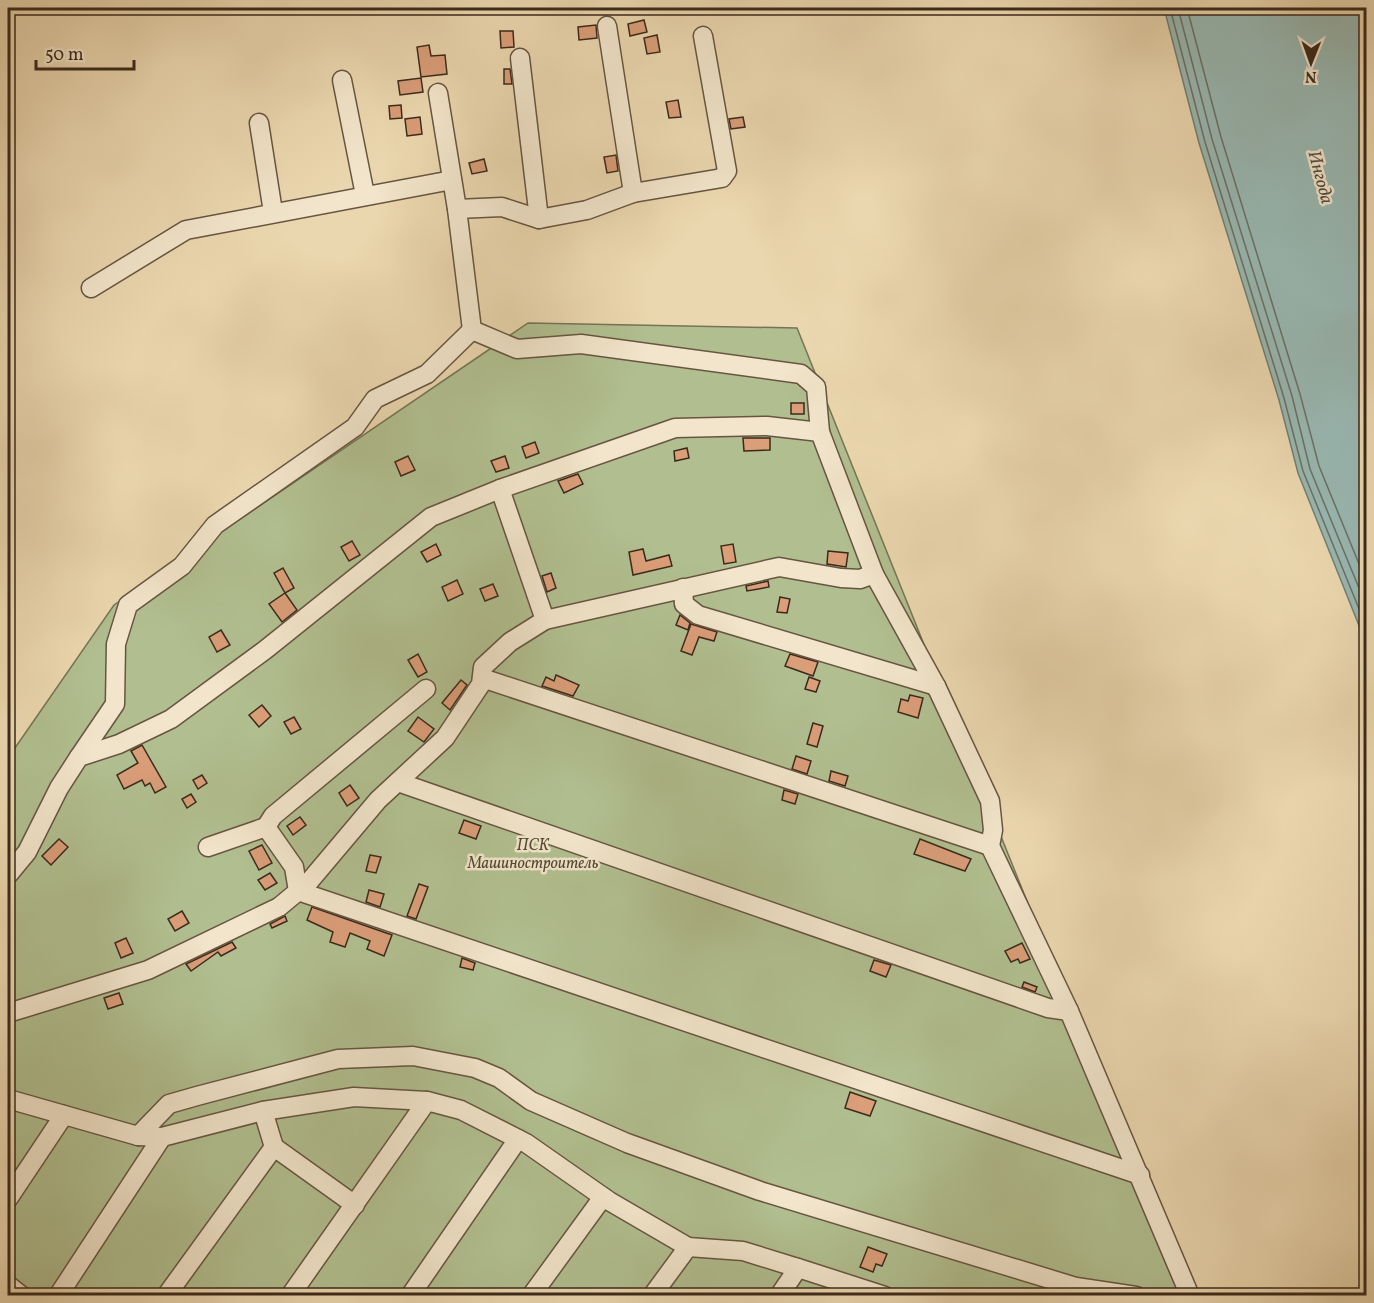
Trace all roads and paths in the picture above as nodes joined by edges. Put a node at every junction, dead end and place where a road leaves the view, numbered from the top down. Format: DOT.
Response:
graph roads {
  1 [pos="607,26"];
  2 [pos="703,36"];
  3 [pos="520,58"];
  4 [pos="342,80"];
  5 [pos="438,93"];
  6 [pos="259,123"];
  7 [pos="452,180"];
  8 [pos="633,194"];
  9 [pos="365,195"];
  10 [pos="457,209"];
  11 [pos="273,212"];
  12 [pos="539,219"];
  13 [pos="91,288"];
  14 [pos="472,330"];
  15 [pos="820,432"];
  16 [pos="500,489"];
  17 [pos="874,574"];
  18 [pos="682,588"];
  19 [pos="545,620"];
  20 [pos="482,678"];
  21 [pos="936,686"];
  22 [pos="426,689"];
  23 [pos="79,757"];
  24 [pos="398,782"];
  25 [pos="266,827"];
  26 [pos="990,846"];
  27 [pos="208,847"];
  28 [pos="8,875"];
  29 [pos="298,891"];
  30 [pos="1069,1011"];
  31 [pos="8,1013"];
  32 [pos="8,1099"];
  33 [pos="428,1101"];
  34 [pos="263,1111"];
  35 [pos="64,1115"];
  36 [pos="138,1136"];
  37 [pos="162,1137"];
  38 [pos="518,1139"];
  39 [pos="274,1147"];
  40 [pos="1140,1175"];
  41 [pos="603,1197"];
  42 [pos="8,1199"];
  43 [pos="355,1205"];
  44 [pos="688,1247"];
  45 [pos="798,1268"];
  46 [pos="8,1285"];
  47 [pos="22,1296"];
  48 [pos="58,1296"];
  49 [pos="166,1296"];
  50 [pos="290,1296"];
  51 [pos="410,1296"];
  52 [pos="531,1296"];
  53 [pos="652,1296"];
  54 [pos="779,1296"];
  55 [pos="885,1296"];
  56 [pos="1136,1296"];
  57 [pos="1190,1296"];
  1 -- 8 [label="street"];
  2 -- 8 [label="street"];
  3 -- 12 [label="street"];
  4 -- 9 [label="street"];
  5 -- 7 [label="street"];
  6 -- 11 [label="street"];
  7 -- 9 [label="street"];
  7 -- 10 [label="street"];
  8 -- 12 [label="street"];
  9 -- 11 [label="street"];
  10 -- 12 [label="street"];
  10 -- 14 [label="street"];
  11 -- 13 [label="street"];
  14 -- 15 [label="street"];
  14 -- 23 [label="street"];
  15 -- 16 [label="street"];
  15 -- 17 [label="street"];
  16 -- 19 [label="street"];
  16 -- 23 [label="street"];
  17 -- 18 [label="street"];
  17 -- 21 [label="street"];
  18 -- 19 [label="street"];
  18 -- 21 [label="street"];
  19 -- 20 [label="street"];
  20 -- 24 [label="street"];
  20 -- 26 [label="street"];
  21 -- 26 [label="street"];
  22 -- 25 [label="street"];
  23 -- 28 [label="street"];
  24 -- 29 [label="street"];
  24 -- 30 [label="street"];
  25 -- 27 [label="street"];
  25 -- 29 [label="street"];
  26 -- 30 [label="street"];
  29 -- 31 [label="street"];
  29 -- 40 [label="street"];
  30 -- 40 [label="street"];
  32 -- 35 [label="street"];
  33 -- 34 [label="street"];
  33 -- 38 [label="street"];
  33 -- 43 [label="street"];
  34 -- 37 [label="street"];
  34 -- 39 [label="street"];
  35 -- 36 [label="street"];
  35 -- 42 [label="street"];
  36 -- 37 [label="street"];
  36 -- 56 [label="street"];
  37 -- 48 [label="street"];
  38 -- 41 [label="street"];
  38 -- 51 [label="street"];
  39 -- 43 [label="street"];
  39 -- 49 [label="street"];
  40 -- 57 [label="street"];
  41 -- 44 [label="street"];
  41 -- 52 [label="street"];
  43 -- 50 [label="street"];
  44 -- 45 [label="street"];
  44 -- 53 [label="street"];
  45 -- 54 [label="street"];
  45 -- 55 [label="street"];
  46 -- 47 [label="street"];
}
